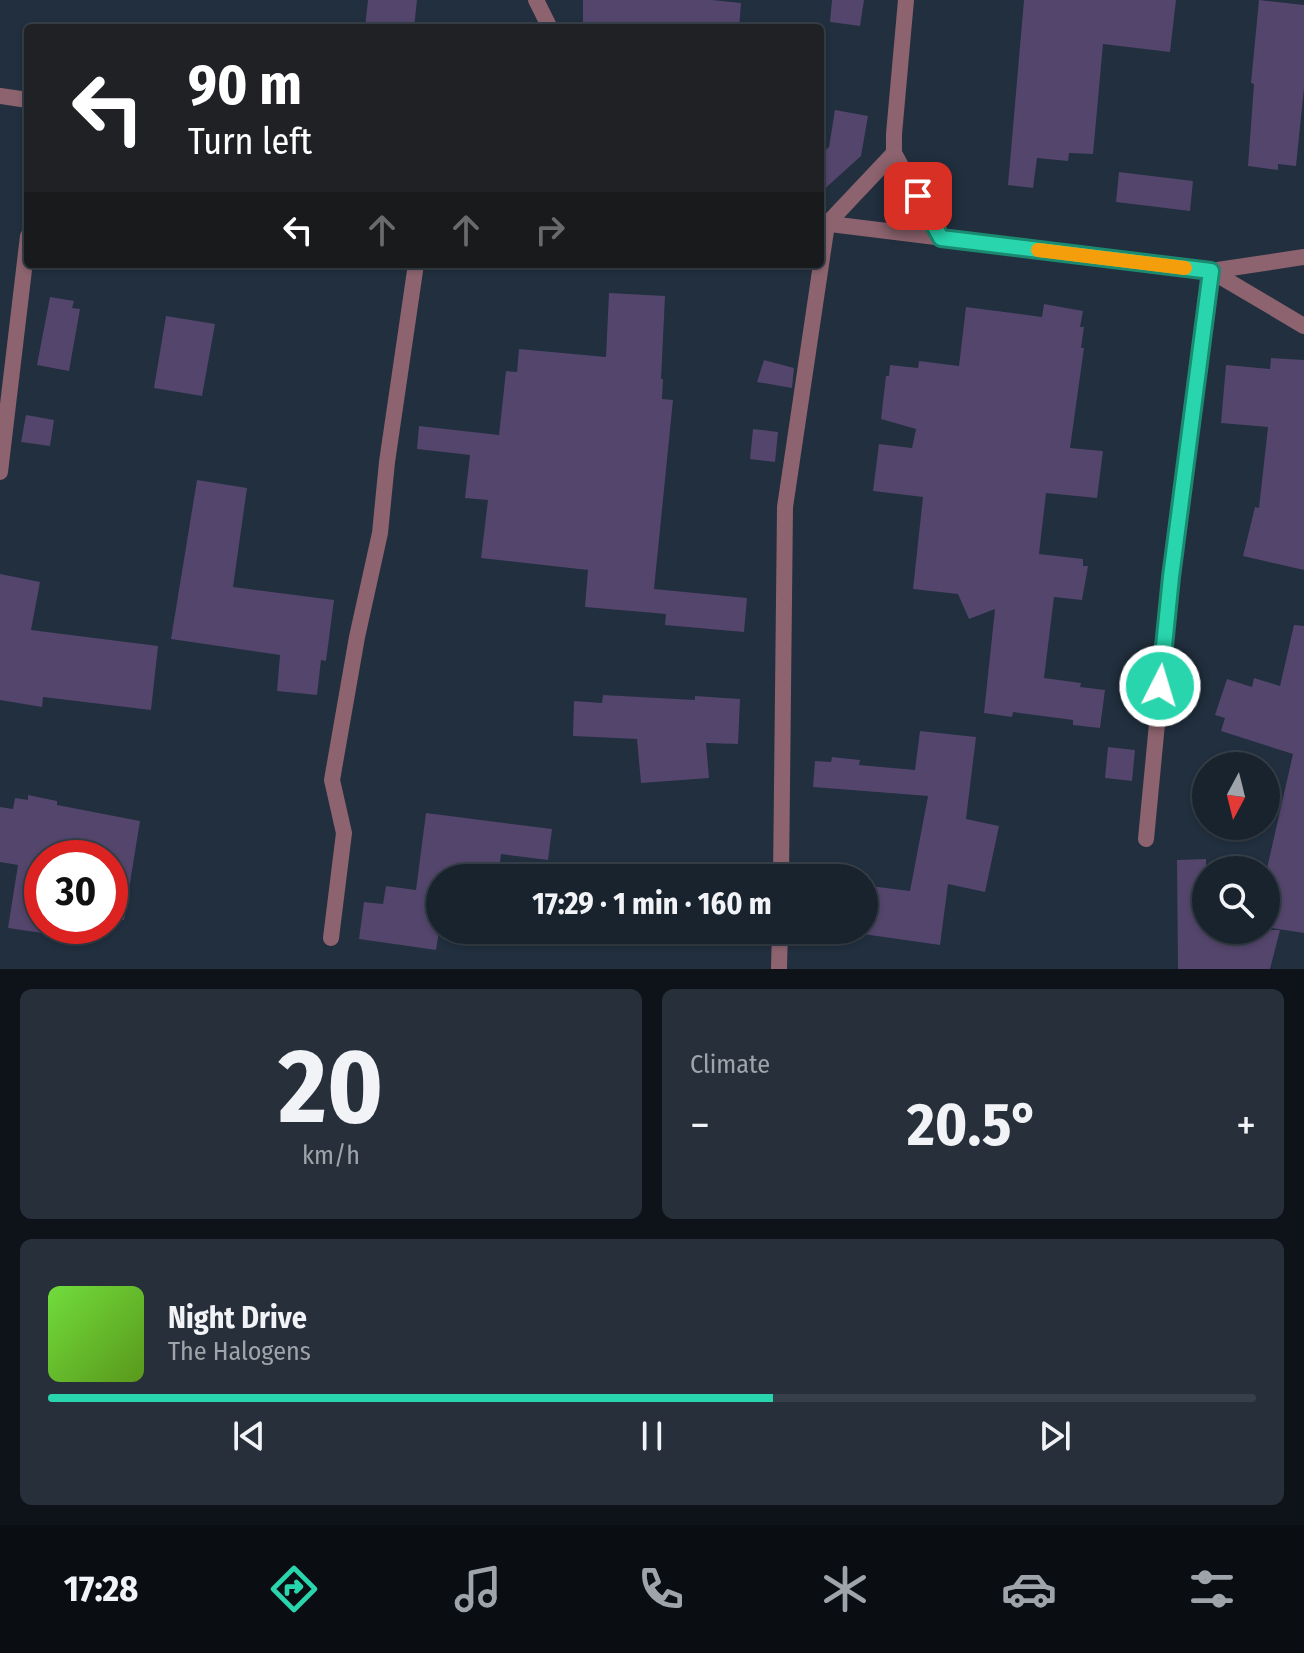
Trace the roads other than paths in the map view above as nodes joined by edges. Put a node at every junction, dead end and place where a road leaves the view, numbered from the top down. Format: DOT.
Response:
graph roads {
  1 [pos="536,0"];
  2 [pos="906,0"];
  3 [pos="548,24"];
  4 [pos="0,96"];
  5 [pos="24,99"];
  6 [pos="894,153"];
  7 [pos="824,222"];
  8 [pos="824,223"];
  9 [pos="941,238"];
  10 [pos="1304,257"];
  11 [pos="24,268"];
  12 [pos="415,268"];
  13 [pos="817,268"];
  14 [pos="1211,271"];
  15 [pos="1304,326"];
  16 [pos="0,472"];
  17 [pos="1146,839"];
  18 [pos="781,864"];
  19 [pos="331,938"];
  20 [pos="780,944"];
  21 [pos="779,968"];
  1 -- 3 [label="street"];
  2 -- 6 [label="street"];
  4 -- 5 [label="street"];
  6 -- 7 [label="street"];
  6 -- 9 [label="street"];
  8 -- 9 [label="street"];
  9 -- 14 [label="street"];
  10 -- 14 [label="street"];
  11 -- 16 [label="street"];
  12 -- 19 [label="street"];
  13 -- 18 [label="street"];
  14 -- 15 [label="street"];
  14 -- 17 [label="street"];
  20 -- 21 [label="street"];
}
